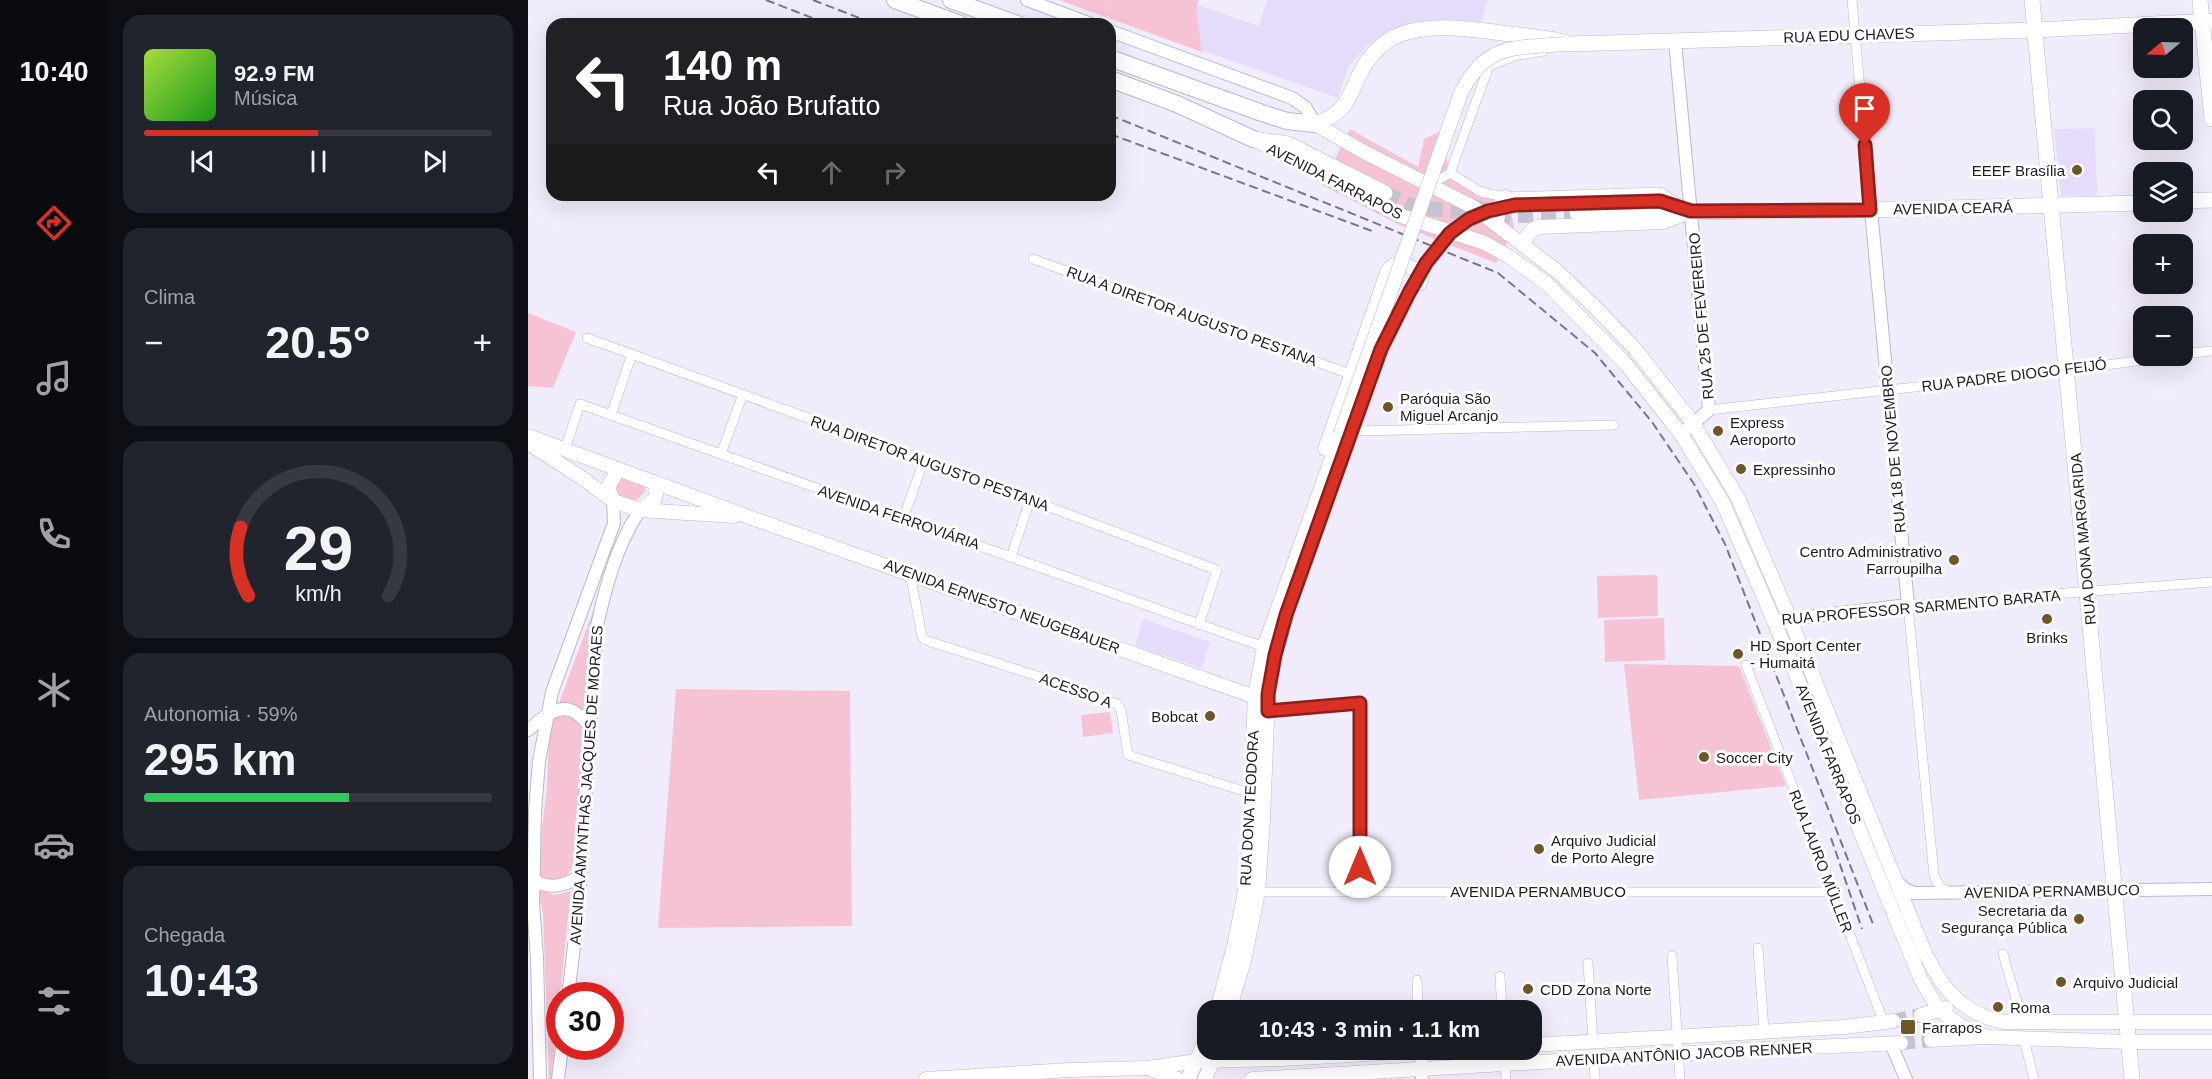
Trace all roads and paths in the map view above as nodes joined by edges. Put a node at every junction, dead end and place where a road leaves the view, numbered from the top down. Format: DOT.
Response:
graph roads {
  1 [pos="895,0"];
  2 [pos="951,0"];
  3 [pos="1027,0"];
  4 [pos="1852,0"];
  5 [pos="2032,0"];
  6 [pos="2200,0"];
  7 [pos="944,18"];
  8 [pos="1000,18"];
  9 [pos="1075,18"];
  10 [pos="2207,21"];
  11 [pos="2035,30"];
  12 [pos="1116,33"];
  13 [pos="1855,35"];
  14 [pos="1675,41"];
  15 [pos="1567,44"];
  16 [pos="1116,60"];
  17 [pos="1116,81"];
  18 [pos="2212,119"];
  19 [pos="1315,124"];
  20 [pos="1253,139"];
  21 [pos="1450,173"];
  22 [pos="1416,179"];
  23 [pos="1385,193"];
  24 [pos="1505,196"];
  25 [pos="2212,200"];
  26 [pos="2193,201"];
  27 [pos="2133,203"];
  28 [pos="2051,207"];
  29 [pos="1870,210"];
  30 [pos="1691,211"];
  31 [pos="1577,213"];
  32 [pos="1497,225"];
  33 [pos="1523,245"];
  34 [pos="1033,259"];
  35 [pos="587,338"];
  36 [pos="2212,351"];
  37 [pos="2193,353"];
  38 [pos="632,354"];
  39 [pos="2133,361"];
  40 [pos="2067,370"];
  41 [pos="1350,374"];
  42 [pos="1888,390"];
  43 [pos="743,394"];
  44 [pos="1709,410"];
  45 [pos="611,415"];
  46 [pos="1693,423"];
  47 [pos="1614,425"];
  48 [pos="1681,434"];
  49 [pos="1349,435"];
  50 [pos="528,436"];
  51 [pos="528,443"];
  52 [pos="565,449"];
  53 [pos="721,454"];
  54 [pos="924,460"];
  55 [pos="619,469"];
  56 [pos="653,482"];
  57 [pos="1316,498"];
  58 [pos="1030,500"];
  59 [pos="613,501"];
  60 [pos="640,510"];
  61 [pos="749,517"];
  62 [pos="903,519"];
  63 [pos="1011,557"];
  64 [pos="910,573"];
  65 [pos="2212,582"];
  66 [pos="2088,592"];
  67 [pos="1908,605"];
  68 [pos="1790,619"];
  69 [pos="1774,621"];
  70 [pos="1200,625"];
  71 [pos="1264,646"];
  72 [pos="1746,665"];
  73 [pos="1261,695"];
  74 [pos="1268,711"];
  75 [pos="546,715"];
  76 [pos="1254,725"];
  77 [pos="591,727"];
  78 [pos="528,730"];
  79 [pos="534,759"];
  80 [pos="1253,794"];
  81 [pos="532,812"];
  82 [pos="531,876"];
  83 [pos="579,877"];
  84 [pos="1896,881"];
  85 [pos="1252,889"];
  86 [pos="2212,889"];
  87 [pos="2115,890"];
  88 [pos="1360,891"];
  89 [pos="1832,892"];
  90 [pos="1948,892"];
  91 [pos="1758,948"];
  92 [pos="2003,954"];
  93 [pos="1672,956"];
  94 [pos="533,959"];
  95 [pos="1588,963"];
  96 [pos="1500,976"];
  97 [pos="1416,980"];
  98 [pos="1921,980"];
  99 [pos="569,982"];
  100 [pos="1229,991"];
  101 [pos="1224,1000"];
  102 [pos="1229,1000"];
  103 [pos="1417,1000"];
  104 [pos="1501,1000"];
  105 [pos="1939,1010"];
  106 [pos="1979,1015"];
  107 [pos="1889,1022"];
  108 [pos="2212,1022"];
  109 [pos="2024,1023"];
  110 [pos="2127,1023"];
  111 [pos="1844,1027"];
  112 [pos="1764,1030"];
  113 [pos="1742,1032"];
  114 [pos="1707,1034"];
  115 [pos="1677,1036"];
  116 [pos="1987,1037"];
  117 [pos="2024,1039"];
  118 [pos="1931,1040"];
  119 [pos="1593,1042"];
  120 [pos="2128,1042"];
  121 [pos="2212,1042"];
  122 [pos="1896,1043"];
  123 [pos="1542,1045"];
  124 [pos="1844,1046"];
  125 [pos="1742,1050"];
  126 [pos="1707,1052"];
  127 [pos="1678,1054"];
  128 [pos="1542,1059"];
  129 [pos="1594,1059"];
  130 [pos="560,1060"];
  131 [pos="1201,1060"];
  132 [pos="1213,1060"];
  133 [pos="1234,1060"];
  134 [pos="1261,1060"];
  135 [pos="1283,1060"];
  136 [pos="1334,1060"];
  137 [pos="1490,1060"];
  138 [pos="1505,1060"];
  139 [pos="1528,1060"];
  140 [pos="1197,1061"];
  141 [pos="1239,1061"];
  142 [pos="1543,1062"];
  143 [pos="1148,1068"];
  144 [pos="1336,1074"];
  145 [pos="1422,1074"];
  146 [pos="987,1077"];
  147 [pos="1284,1077"];
  148 [pos="540,1079"];
  149 [pos="558,1079"];
  150 [pos="926,1079"];
  151 [pos="1178,1079"];
  152 [pos="1188,1079"];
  153 [pos="1205,1079"];
  154 [pos="1252,1079"];
  155 [pos="1506,1079"];
  156 [pos="1595,1079"];
  157 [pos="1680,1079"];
  158 [pos="1905,1079"];
  159 [pos="2034,1079"];
  160 [pos="2132,1079"];
  1 -- 7 [label="highway"];
  2 -- 8 [label="highway"];
  3 -- 9 [label="street"];
  4 -- 13 [label="street, RUA 18 DE NOVEMBRO"];
  5 -- 11 [label="main road, RUA DONA MARGARIDA"];
  6 -- 10 [label="main road"];
  10 -- 11 [label="main road, RUA EDU CHAVES"];
  10 -- 18 [label="main road"];
  11 -- 13 [label="main road, RUA EDU CHAVES"];
  11 -- 28 [label="main road, RUA DONA MARGARIDA"];
  12 -- 19 [label="street"];
  13 -- 14 [label="main road, RUA EDU CHAVES"];
  13 -- 29 [label="street, RUA 18 DE NOVEMBRO"];
  14 -- 15 [label="main road, RUA EDU CHAVES"];
  14 -- 30 [label="street, RUA 25 DE FEVEREIRO"];
  15 -- 19 [label="main road"];
  15 -- 21 [label="street, RUA EDU CHAVES"];
  15 -- 49 [label="main road, bridge"];
  16 -- 19 [label="highway"];
  17 -- 20 [label="highway"];
  19 -- 22 [label="main road, AVENIDA FARRAPOS"];
  20 -- 23 [label="main road, AVENIDA FARRAPOS"];
  20 -- 48 [label="main road, AVENIDA FARRAPOS"];
  21 -- 22 [label="street"];
  21 -- 24 [label="street"];
  22 -- 32 [label="main road, AVENIDA FARRAPOS"];
  24 -- 30 [label="street"];
  24 -- 32 [label="main road"];
  25 -- 26 [label="main road"];
  27 -- 28 [label="main road, AVENIDA CEARÁ"];
  28 -- 29 [label="main road, AVENIDA CEARÁ"];
  28 -- 40 [label="main road, RUA DONA MARGARIDA"];
  29 -- 30 [label="main road, AVENIDA CEARÁ"];
  29 -- 42 [label="street, RUA 18 DE NOVEMBRO"];
  30 -- 31 [label="main road, AVENIDA CEARÁ"];
  30 -- 33 [label="main road, AVENIDA CEARÁ"];
  30 -- 44 [label="street, RUA 25 DE FEVEREIRO"];
  30 -- 49 [label="main road, bridge"];
  32 -- 33 [label="main road, AVENIDA FARRAPOS"];
  33 -- 46 [label="main road, AVENIDA FARRAPOS"];
  34 -- 41 [label="street, RUA A DIRETOR AUGUSTO PESTANA"];
  35 -- 38 [label="street, RUA DIRETOR AUGUSTO PESTANA"];
  36 -- 37 [label="street"];
  38 -- 43 [label="street, RUA DIRETOR AUGUSTO PESTANA"];
  38 -- 45 [label="street"];
  39 -- 40 [label="street, RUA PADRE DIOGO FEIJÓ"];
  40 -- 42 [label="street, RUA PADRE DIOGO FEIJÓ"];
  40 -- 66 [label="main road, RUA DONA MARGARIDA"];
  41 -- 49 [label="main road"];
  41 -- 57 [label="main road"];
  42 -- 44 [label="street, RUA PADRE DIOGO FEIJÓ"];
  42 -- 67 [label="street, RUA 18 DE NOVEMBRO"];
  43 -- 53 [label="street"];
  43 -- 54 [label="street, RUA DIRETOR AUGUSTO PESTANA"];
  44 -- 46 [label="street, RUA 25 DE FEVEREIRO"];
  45 -- 52 [label="street, AVENIDA FERROVIÁRIA"];
  45 -- 53 [label="street, AVENIDA FERROVIÁRIA"];
  46 -- 48 [label="street, RUA 25 DE FEVEREIRO"];
  46 -- 68 [label="main road, AVENIDA FARRAPOS"];
  47 -- 49 [label="street"];
  48 -- 69 [label="main road, AVENIDA FARRAPOS"];
  49 -- 57 [label="main road, RUA DONA TEODORA"];
  49 -- 73 [label="main road, RUA DONA TEODORA"];
  50 -- 52 [label="main road, AVENIDA ERNESTO NEUGEBAUER"];
  51 -- 59 [label="main road, AVENIDA ERNESTO NEUGEBAUER"];
  52 -- 55 [label="main road, AVENIDA ERNESTO NEUGEBAUER"];
  53 -- 62 [label="street, AVENIDA FERROVIÁRIA"];
  54 -- 58 [label="street, RUA DIRETOR AUGUSTO PESTANA"];
  54 -- 62 [label="street"];
  55 -- 56 [label="main road, AVENIDA ERNESTO NEUGEBAUER"];
  55 -- 59 [label="main road"];
  56 -- 60 [label="main road"];
  56 -- 61 [label="main road, AVENIDA ERNESTO NEUGEBAUER"];
  57 -- 71 [label="main road, RUA DONA TEODORA"];
  58 -- 63 [label="street"];
  58 -- 70 [label="street, RUA DIRETOR AUGUSTO PESTANA"];
  59 -- 60 [label="main road, AVENIDA ERNESTO NEUGEBAUER"];
  59 -- 75 [label="street, AVENIDA AMYNTHAS JACQUES DE MORAES"];
  60 -- 61 [label="main road, AVENIDA ERNESTO NEUGEBAUER"];
  60 -- 77 [label="street, AVENIDA AMYNTHAS JACQUES DE MORAES"];
  61 -- 64 [label="main road, AVENIDA ERNESTO NEUGEBAUER"];
  62 -- 63 [label="street, AVENIDA FERROVIÁRIA"];
  63 -- 70 [label="street, AVENIDA FERROVIÁRIA"];
  64 -- 73 [label="main road, AVENIDA ERNESTO NEUGEBAUER"];
  64 -- 80 [label="street, ACESSO A"];
  65 -- 66 [label="street, RUA PROFESSOR SARMENTO BARATA"];
  66 -- 67 [label="street, RUA PROFESSOR SARMENTO BARATA"];
  66 -- 87 [label="main road, RUA DONA MARGARIDA"];
  67 -- 68 [label="street, RUA PROFESSOR SARMENTO BARATA"];
  67 -- 90 [label="street, RUA 18 DE NOVEMBRO"];
  68 -- 69 [label="street, RUA PROFESSOR SARMENTO BARATA"];
  68 -- 84 [label="main road, AVENIDA FARRAPOS"];
  69 -- 98 [label="main road, AVENIDA FARRAPOS"];
  70 -- 71 [label="street, AVENIDA FERROVIÁRIA"];
  71 -- 73 [label="main road, RUA DONA TEODORA"];
  72 -- 89 [label="street, RUA LAURO MÜLLER"];
  73 -- 74 [label="main road, RUA DONA TEODORA"];
  73 -- 76 [label="main road, RUA DONA TEODORA"];
  74 -- 76 [label="street"];
  74 -- 85 [label="main road, RUA DONA TEODORA"];
  74 -- 88 [label="street"];
  75 -- 77 [label="street"];
  75 -- 78 [label="street"];
  75 -- 79 [label="street, AVENIDA AMYNTHAS JACQUES DE MORAES"];
  76 -- 80 [label="main road, RUA DONA TEODORA"];
  77 -- 83 [label="street, AVENIDA AMYNTHAS JACQUES DE MORAES"];
  79 -- 81 [label="street, AVENIDA AMYNTHAS JACQUES DE MORAES"];
  80 -- 85 [label="main road, RUA DONA TEODORA"];
  81 -- 82 [label="street, AVENIDA AMYNTHAS JACQUES DE MORAES"];
  82 -- 83 [label="street"];
  82 -- 94 [label="street, AVENIDA AMYNTHAS JACQUES DE MORAES"];
  83 -- 99 [label="street, AVENIDA AMYNTHAS JACQUES DE MORAES"];
  84 -- 90 [label="street, AVENIDA PERNAMBUCO"];
  84 -- 106 [label="main road, AVENIDA FARRAPOS"];
  85 -- 88 [label="street, AVENIDA PERNAMBUCO"];
  85 -- 100 [label="main road, RUA DONA TEODORA"];
  86 -- 87 [label="street, AVENIDA PERNAMBUCO"];
  87 -- 90 [label="street, AVENIDA PERNAMBUCO"];
  87 -- 110 [label="main road, RUA DONA MARGARIDA"];
  88 -- 89 [label="street, AVENIDA PERNAMBUCO"];
  89 -- 107 [label="street, RUA LAURO MÜLLER"];
  91 -- 112 [label="street"];
  92 -- 109 [label="street"];
  93 -- 115 [label="street"];
  94 -- 148 [label="street, AVENIDA AMYNTHAS JACQUES DE MORAES"];
  95 -- 119 [label="street"];
  96 -- 104 [label="street"];
  97 -- 103 [label="street"];
  98 -- 105 [label="main road, AVENIDA FARRAPOS"];
  98 -- 105 [label="main road"];
  100 -- 101 [label="main road, RUA DONA TEODORA"];
  100 -- 102 [label="main road, RUA DONA TEODORA"];
  105 -- 106 [label="main road"];
  105 -- 116 [label="main road, AVENIDA FARRAPOS"];
  106 -- 109 [label="main road, AVENIDA FARRAPOS"];
  107 -- 111 [label="main road, AVENIDA ANTÔNIO JACOB RENNER"];
  108 -- 110 [label="main road, AVENIDA FARRAPOS"];
  109 -- 110 [label="main road, AVENIDA FARRAPOS"];
  110 -- 120 [label="main road, RUA DONA MARGARIDA"];
  111 -- 112 [label="main road, AVENIDA ANTÔNIO JACOB RENNER"];
  111 -- 124 [label="main road"];
  112 -- 113 [label="main road, AVENIDA ANTÔNIO JACOB RENNER"];
  113 -- 114 [label="main road, AVENIDA ANTÔNIO JACOB RENNER"];
  113 -- 125 [label="main road"];
  114 -- 115 [label="main road, AVENIDA ANTÔNIO JACOB RENNER"];
  114 -- 126 [label="main road"];
  115 -- 119 [label="main road, AVENIDA ANTÔNIO JACOB RENNER"];
  115 -- 127 [label="street"];
  116 -- 117 [label="main road, AVENIDA FARRAPOS"];
  116 -- 118 [label="main road"];
  117 -- 120 [label="main road, AVENIDA FARRAPOS"];
  117 -- 159 [label="street"];
  119 -- 123 [label="main road, AVENIDA ANTÔNIO JACOB RENNER"];
  120 -- 121 [label="main road, AVENIDA FARRAPOS"];
  120 -- 160 [label="main road, RUA DONA MARGARIDA"];
  122 -- 124 [label="main road, AVENIDA ANTÔNIO JACOB RENNER"];
  122 -- 158 [label="street"];
  124 -- 125 [label="main road, AVENIDA ANTÔNIO JACOB RENNER"];
  125 -- 126 [label="main road, AVENIDA ANTÔNIO JACOB RENNER"];
  126 -- 127 [label="main road, AVENIDA ANTÔNIO JACOB RENNER"];
  127 -- 129 [label="main road, AVENIDA ANTÔNIO JACOB RENNER"];
  127 -- 157 [label="street"];
  128 -- 142 [label="main road"];
  129 -- 142 [label="main road, AVENIDA ANTÔNIO JACOB RENNER"];
  129 -- 156 [label="street"];
  130 -- 149 [label="street"];
  131 -- 140 [label="main road"];
  132 -- 153 [label="main road"];
  133 -- 141 [label="main road"];
  134 -- 141 [label="main road"];
  135 -- 147 [label="main road"];
  136 -- 144 [label="main road"];
  137 -- 145 [label="main road, AVENIDA ANTÔNIO JACOB RENNER"];
  138 -- 155 [label="street"];
  139 -- 142 [label="main road, AVENIDA ANTÔNIO JACOB RENNER"];
  140 -- 143 [label="main road"];
  140 -- 152 [label="main road"];
  143 -- 146 [label="main road"];
  143 -- 151 [label="main road"];
  144 -- 145 [label="main road, AVENIDA ANTÔNIO JACOB RENNER"];
  144 -- 147 [label="main road, AVENIDA ANTÔNIO JACOB RENNER"];
  146 -- 150 [label="main road"];
  147 -- 154 [label="main road, AVENIDA ANTÔNIO JACOB RENNER"];
}
